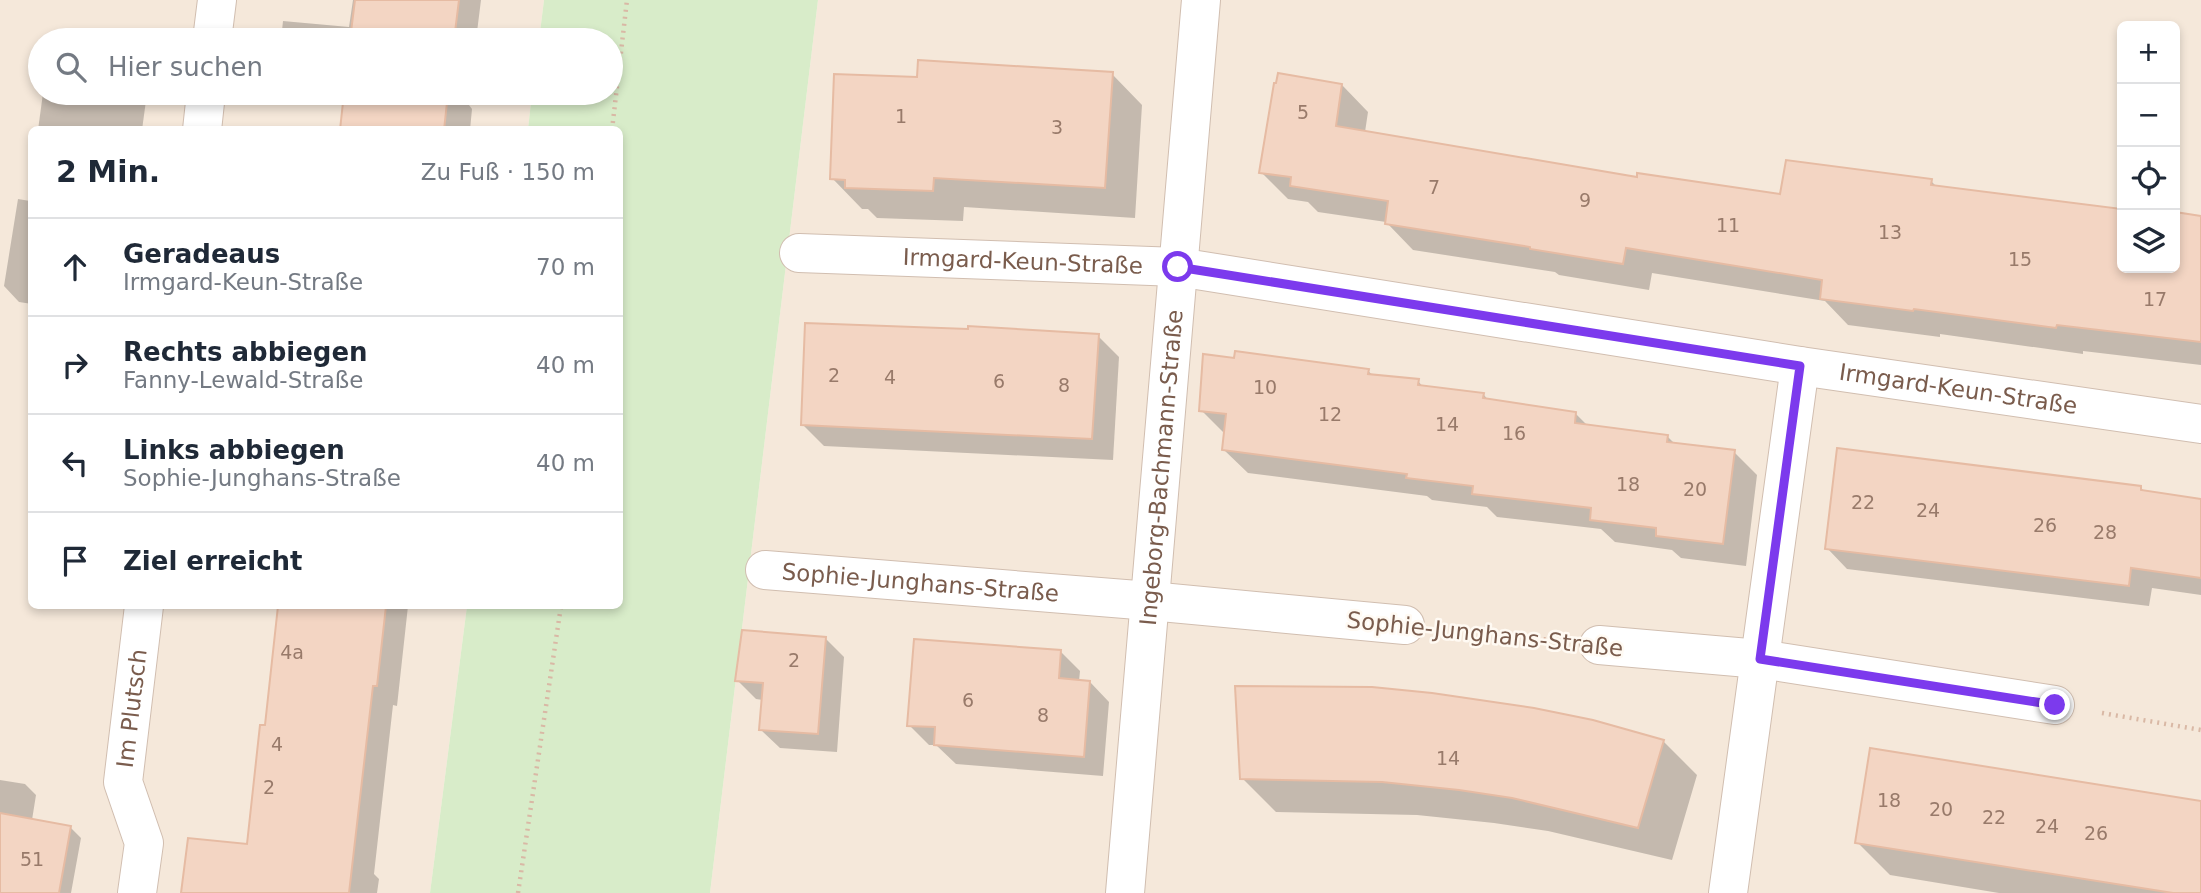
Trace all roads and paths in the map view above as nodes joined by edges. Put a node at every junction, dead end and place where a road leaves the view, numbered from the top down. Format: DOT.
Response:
graph roads {
  1 [pos="217,0"];
  2 [pos="626,0"];
  3 [pos="1200,0"];
  4 [pos="214,28"];
  5 [pos="623,28"];
  6 [pos="205,105"];
  7 [pos="615,105"];
  8 [pos="202,126"];
  9 [pos="612,126"];
  10 [pos="799,253"];
  11 [pos="1178,267"];
  12 [pos="1800,366"];
  13 [pos="2201,424"];
  14 [pos="765,570"];
  15 [pos="1150,601"];
  16 [pos="144,609"];
  17 [pos="561,609"];
  18 [pos="1405,625"];
  19 [pos="1599,645"];
  20 [pos="1760,659"];
  21 [pos="2055,705"];
  22 [pos="2201,730"];
  23 [pos="137,893"];
  24 [pos="518,893"];
  25 [pos="1125,893"];
  26 [pos="1728,893"];
  1 -- 4 [label="street"];
  2 -- 5 [label="path"];
  3 -- 11 [label="street, Ingeborg-Bachmann-Straße"];
  6 -- 8 [label="street"];
  7 -- 9 [label="path"];
  10 -- 11 [label="street, Irmgard-Keun-Straße"];
  11 -- 12 [label="street, Irmgard-Keun-Straße"];
  11 -- 15 [label="street, Ingeborg-Bachmann-Straße"];
  12 -- 13 [label="street, Irmgard-Keun-Straße"];
  12 -- 20 [label="street"];
  14 -- 15 [label="street, Sophie-Junghans-Straße"];
  15 -- 18 [label="street, Sophie-Junghans-Straße"];
  15 -- 25 [label="street, Ingeborg-Bachmann-Straße"];
  16 -- 23 [label="street, Im Plutsch"];
  17 -- 24 [label="path"];
  18 -- 19 [label="path, Sophie-Junghans-Straße"];
  19 -- 20 [label="street, Sophie-Junghans-Straße"];
  20 -- 21 [label="street, Sophie-Junghans-Straße"];
  20 -- 26 [label="street"];
  21 -- 22 [label="path"];
}
